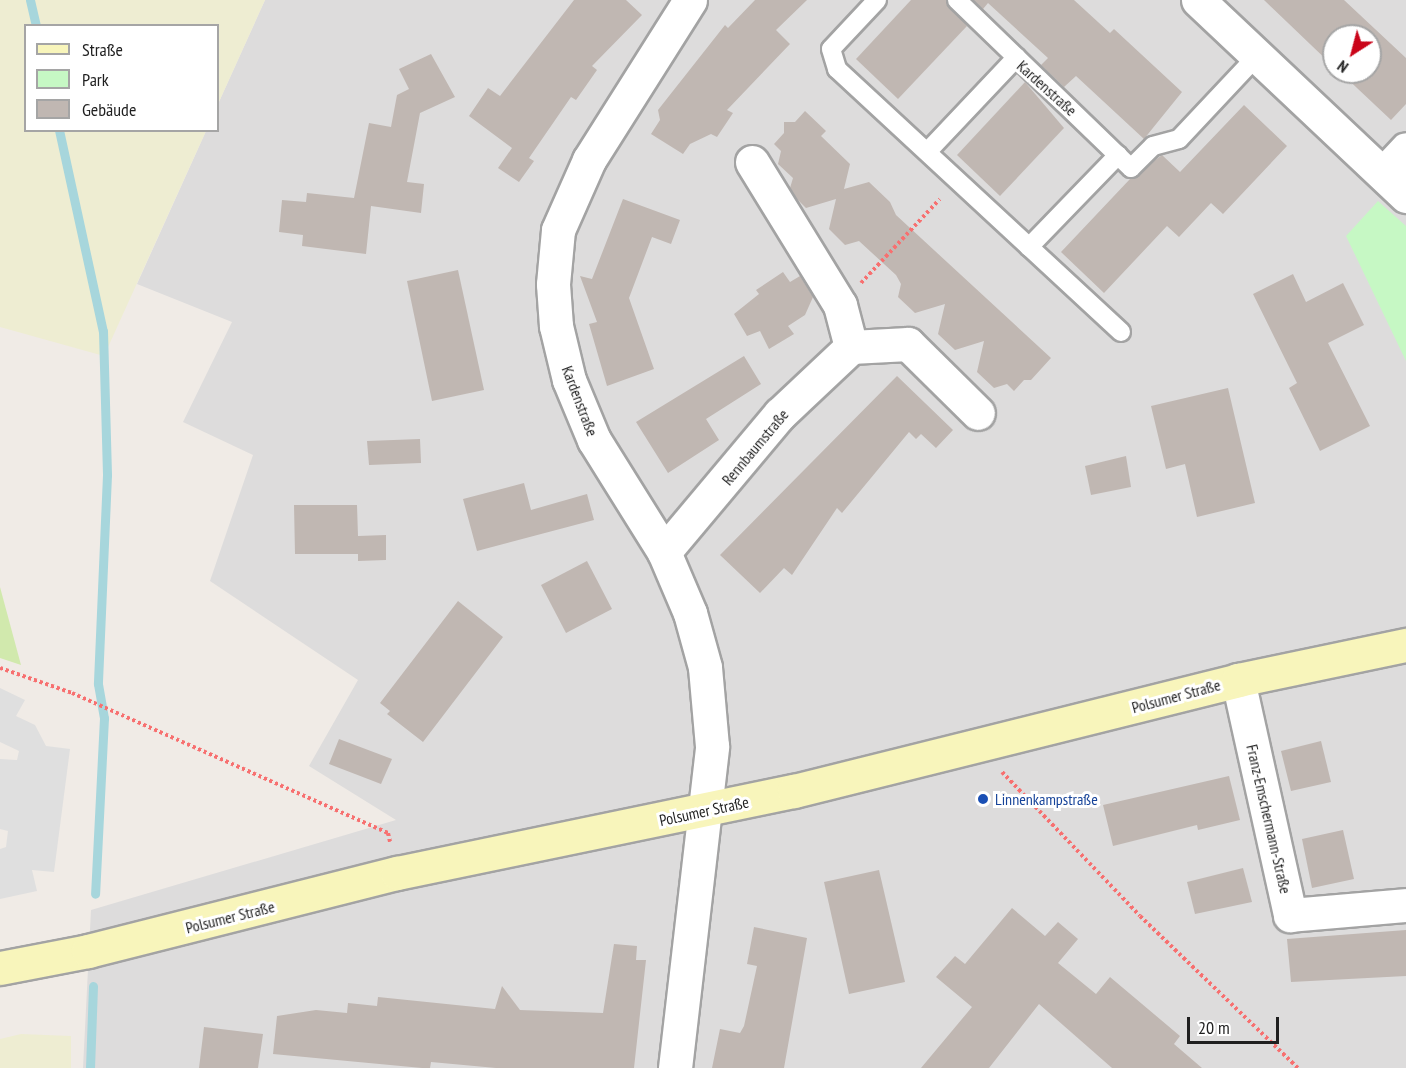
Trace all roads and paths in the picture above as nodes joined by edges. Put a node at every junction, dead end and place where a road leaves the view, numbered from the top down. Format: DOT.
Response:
graph roads {
  1 [pos="690,0"];
  2 [pos="877,0"];
  3 [pos="957,0"];
  4 [pos="1198,0"];
  5 [pos="1257,56"];
  6 [pos="1017,57"];
  7 [pos="1406,149"];
  8 [pos="928,151"];
  9 [pos="1118,155"];
  10 [pos="752,162"];
  11 [pos="959,179"];
  12 [pos="1394,185"];
  13 [pos="1029,247"];
  14 [pos="840,305"];
  15 [pos="1121,332"];
  16 [pos="851,348"];
  17 [pos="978,412"];
  18 [pos="664,552"];
  19 [pos="1406,645"];
  20 [pos="0,668"];
  21 [pos="1238,680"];
  22 [pos="983,747"];
  23 [pos="705,812"];
  24 [pos="397,873"];
  25 [pos="1406,905"];
  26 [pos="0,968"];
  27 [pos="675,1068"];
  28 [pos="1298,1068"];
  1 -- 18 [label="street, Kardenstraße"];
  2 -- 8 [label="lane"];
  3 -- 6 [label="lane"];
  4 -- 5 [label="street"];
  5 -- 9 [label="lane"];
  5 -- 12 [label="street"];
  6 -- 8 [label="lane, Kardenstraße"];
  6 -- 9 [label="lane, Kardenstraße"];
  7 -- 12 [label="street"];
  8 -- 11 [label="lane"];
  9 -- 13 [label="lane"];
  10 -- 14 [label="street"];
  11 -- 13 [label="lane"];
  11 -- 14 [label="path"];
  13 -- 15 [label="lane"];
  14 -- 16 [label="street"];
  16 -- 17 [label="street"];
  16 -- 18 [label="street, Rennbaumstraße"];
  18 -- 23 [label="street, Kardenstraße"];
  19 -- 21 [label="main road, Polsumer Straße"];
  20 -- 24 [label="path"];
  21 -- 22 [label="main road, Polsumer Straße"];
  21 -- 25 [label="street, Franz-Emschermann-Straße"];
  22 -- 23 [label="main road, Polsumer Straße"];
  22 -- 28 [label="path"];
  23 -- 24 [label="main road, Polsumer Straße"];
  23 -- 27 [label="street"];
  24 -- 26 [label="main road, Polsumer Straße"];
}
